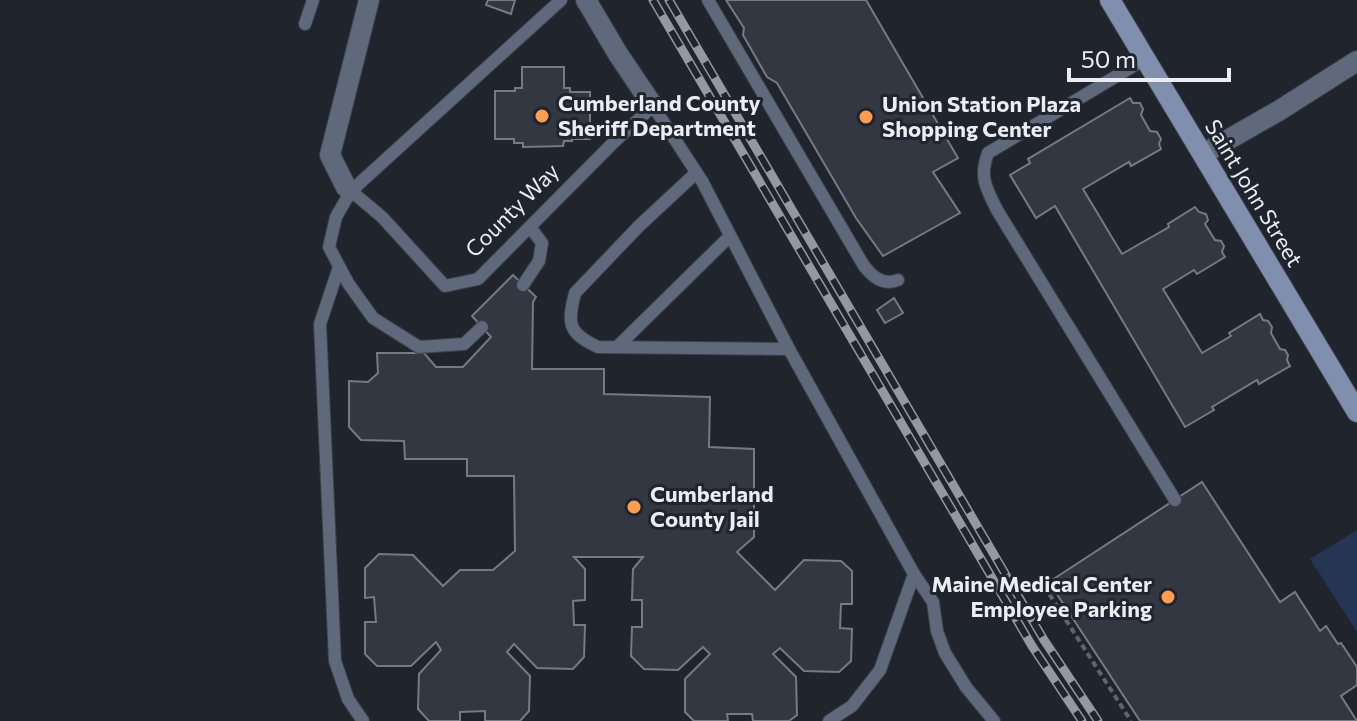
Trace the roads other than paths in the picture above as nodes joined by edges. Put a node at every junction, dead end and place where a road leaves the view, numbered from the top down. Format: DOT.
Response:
graph roads {
  1 [pos="313,0"];
  2 [pos="369,0"];
  3 [pos="561,0"];
  4 [pos="586,0"];
  5 [pos="708,0"];
  6 [pos="1110,0"];
  7 [pos="305,24"];
  8 [pos="1145,59"];
  9 [pos="1357,61"];
  10 [pos="653,106"];
  11 [pos="1203,154"];
  12 [pos="696,173"];
  13 [pos="351,191"];
  14 [pos="530,227"];
  15 [pos="730,236"];
  16 [pos="339,267"];
  17 [pos="898,280"];
  18 [pos="523,285"];
  19 [pos="482,327"];
  20 [pos="617,347"];
  21 [pos="789,349"];
  22 [pos="1357,412"];
  23 [pos="1175,500"];
  24 [pos="914,574"];
  25 [pos="363,721"];
  26 [pos="829,721"];
  27 [pos="994,721"];
  1 -- 7 [label="lane"];
  2 -- 13 [label="street, County Way"];
  3 -- 13 [label="lane"];
  4 -- 10 [label="street"];
  5 -- 17 [label="lane"];
  6 -- 8 [label="main road, Saint John Street"];
  8 -- 11 [label="main road, Saint John Street"];
  8 -- 23 [label="lane"];
  9 -- 11 [label="street"];
  10 -- 12 [label="lane"];
  10 -- 14 [label="lane, County Way"];
  11 -- 22 [label="main road, Saint John Street"];
  12 -- 15 [label="lane"];
  12 -- 20 [label="lane"];
  13 -- 14 [label="lane, County Way"];
  13 -- 16 [label="lane"];
  14 -- 18 [label="lane"];
  15 -- 20 [label="lane"];
  15 -- 21 [label="lane"];
  16 -- 19 [label="lane"];
  16 -- 25 [label="lane"];
  20 -- 21 [label="lane"];
  21 -- 24 [label="lane"];
  24 -- 26 [label="lane"];
  24 -- 27 [label="lane"];
}
